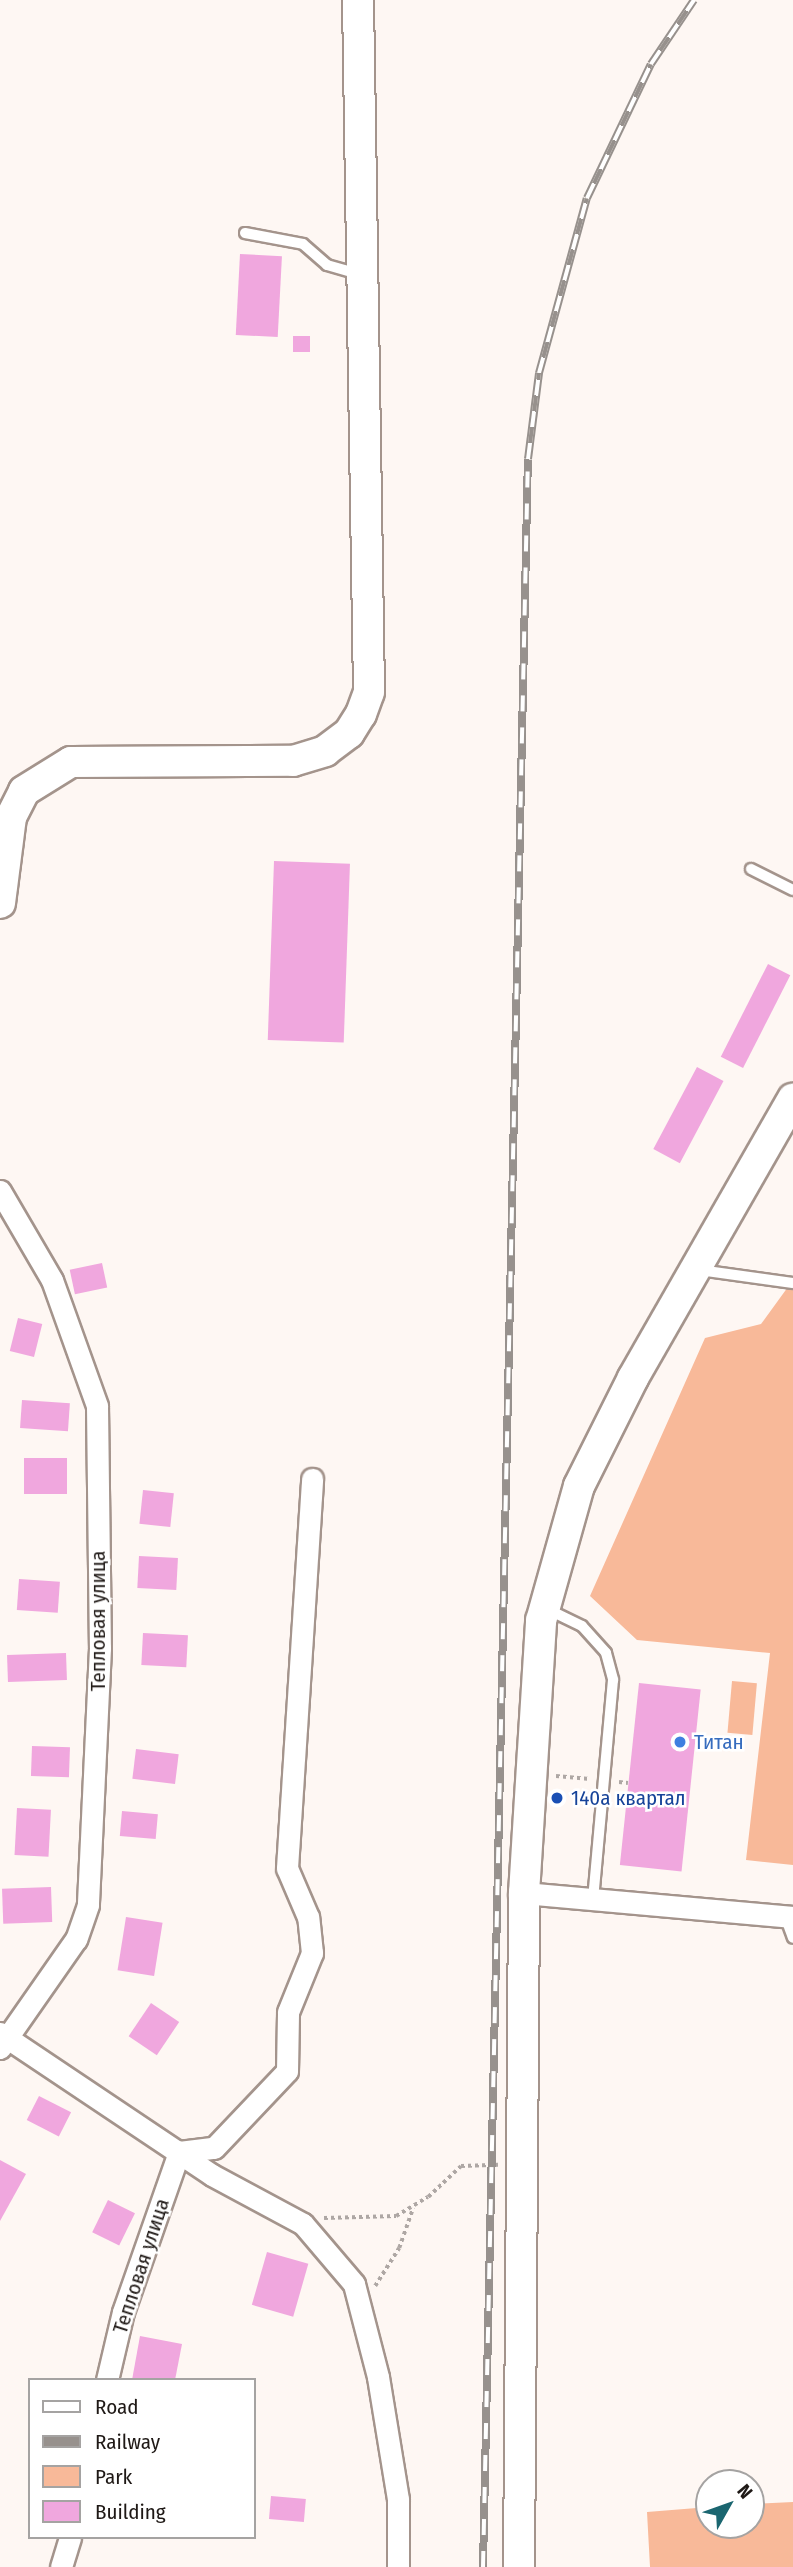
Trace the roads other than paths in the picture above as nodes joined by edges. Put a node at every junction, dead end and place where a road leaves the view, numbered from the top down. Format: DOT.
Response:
graph roads {
  1 [pos="358,0"];
  2 [pos="245,233"];
  3 [pos="363,275"];
  4 [pos="751,869"];
  5 [pos="793,890"];
  6 [pos="0,903"];
  7 [pos="793,1099"];
  8 [pos="0,1191"];
  9 [pos="698,1270"];
  10 [pos="793,1283"];
  11 [pos="312,1479"];
  12 [pos="544,1607"];
  13 [pos="524,1893"];
  14 [pos="593,1899"];
  15 [pos="789,1917"];
  16 [pos="793,1938"];
  17 [pos="2,2039"];
  18 [pos="179,2152"];
  19 [pos="107,2378"];
  20 [pos="69,2539"];
  21 [pos="61,2567"];
  22 [pos="398,2567"];
  23 [pos="519,2567"];
  1 -- 3 [label="street"];
  2 -- 3 [label="lane"];
  3 -- 6 [label="street"];
  4 -- 5 [label="lane"];
  7 -- 9 [label="street"];
  8 -- 17 [label="street, Тепловая улица"];
  9 -- 10 [label="lane"];
  9 -- 12 [label="street"];
  11 -- 18 [label="street"];
  12 -- 13 [label="street"];
  12 -- 14 [label="lane"];
  13 -- 14 [label="street"];
  13 -- 23 [label="street"];
  14 -- 15 [label="street"];
  15 -- 16 [label="lane"];
  17 -- 18 [label="street"];
  18 -- 19 [label="street, Тепловая улица"];
  18 -- 22 [label="street"];
  20 -- 21 [label="street"];
}
